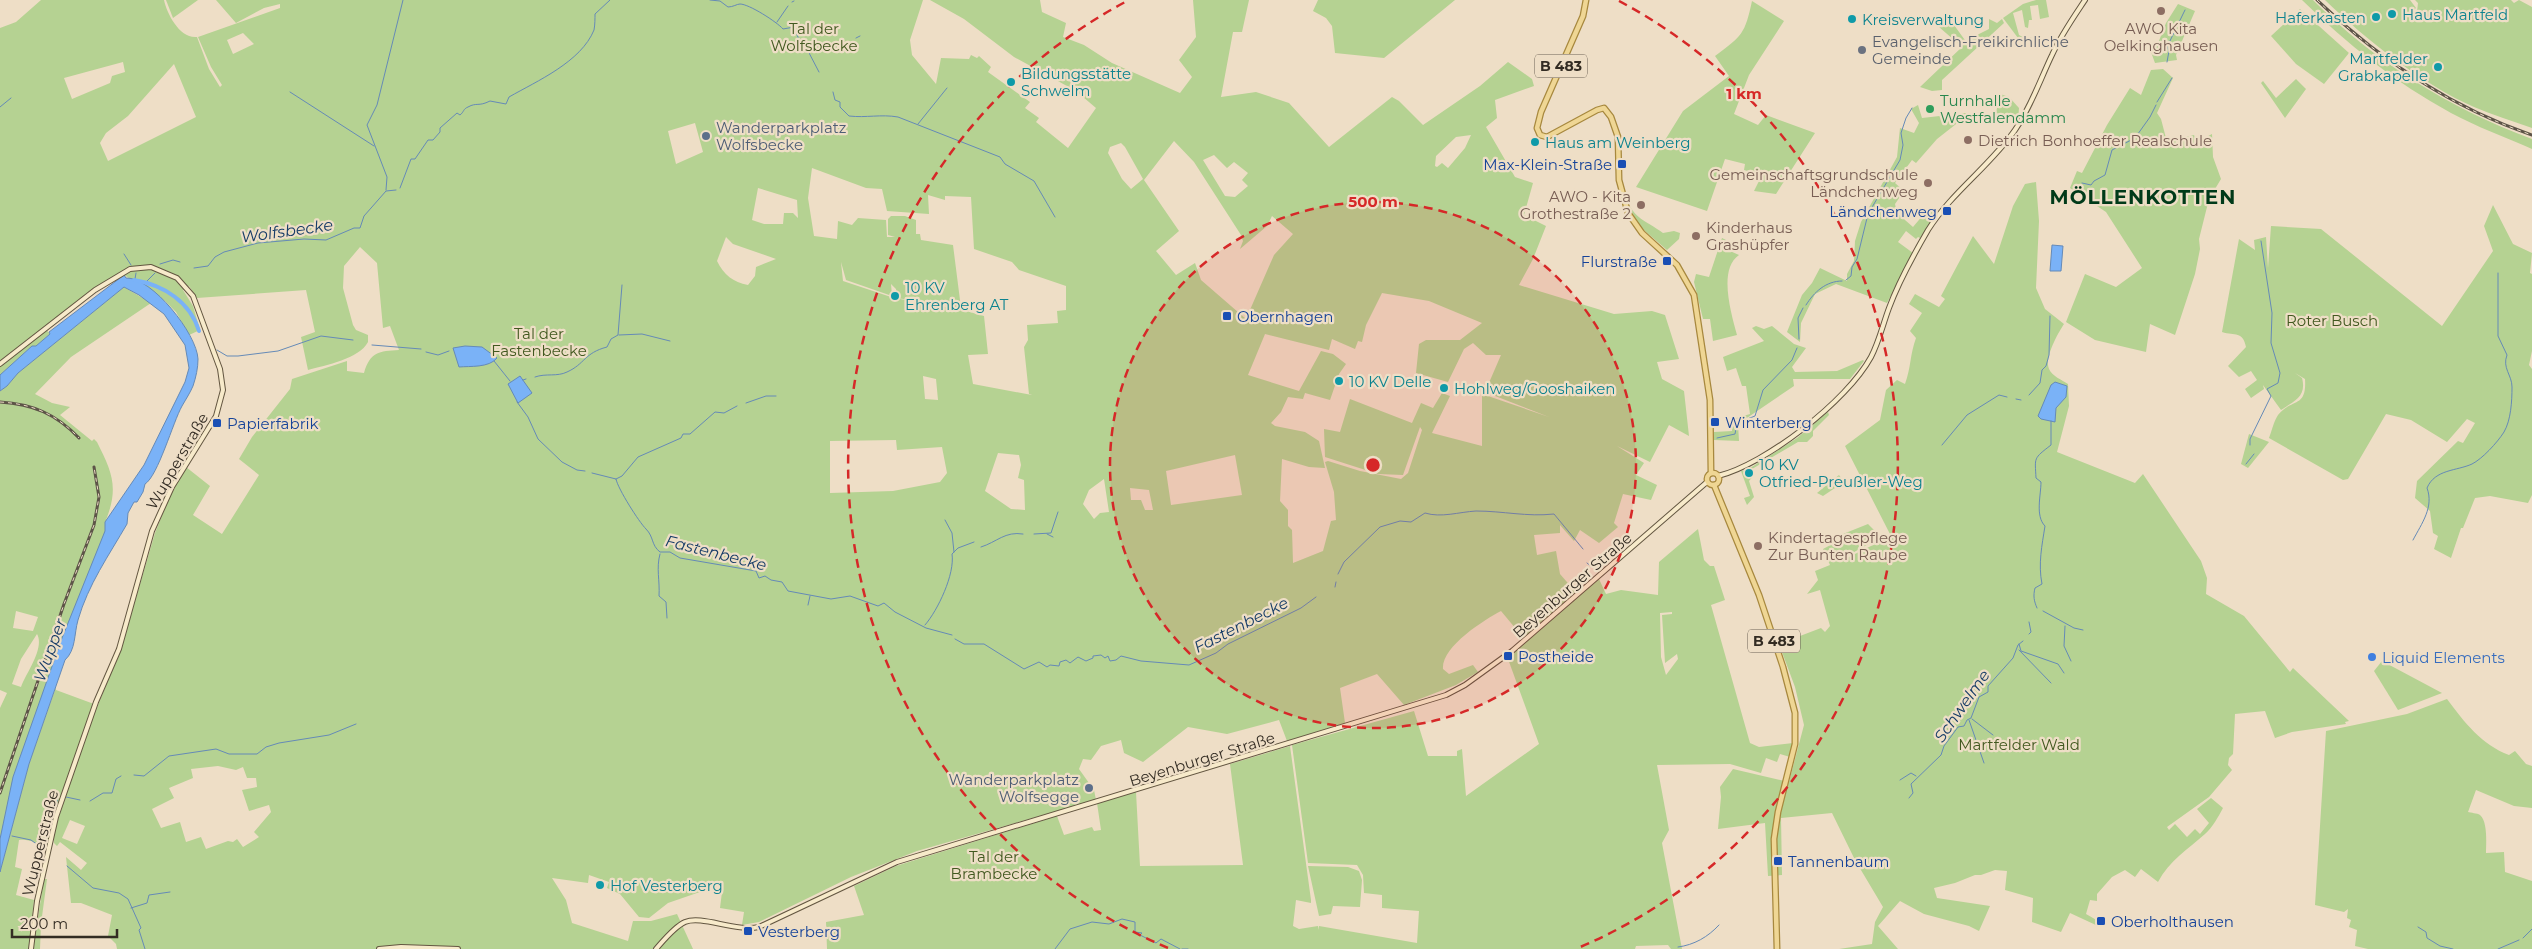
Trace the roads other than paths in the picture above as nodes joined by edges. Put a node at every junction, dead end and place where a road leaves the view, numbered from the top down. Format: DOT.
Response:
graph roads {
  1 [pos="1586,0"];
  2 [pos="2085,0"];
  3 [pos="0,364"];
  4 [pos="1711,473"];
  5 [pos="1718,476"];
  6 [pos="1707,482"];
  7 [pos="1714,485"];
  8 [pos="31,949"];
  9 [pos="379,949"];
  10 [pos="458,949"];
  11 [pos="656,949"];
  12 [pos="1777,949"];
  1 -- 4 [label="main road, B 483"];
  2 -- 5 [label="main road"];
  3 -- 8 [label="main road, Wupperstraße"];
  4 -- 5 [label="main road"];
  4 -- 6 [label="main road, B 483"];
  5 -- 7 [label="main road"];
  6 -- 7 [label="main road"];
  6 -- 11 [label="main road, Beyenburger Straße"];
  7 -- 12 [label="main road, B 483"];
  9 -- 10 [label="main road"];
}
